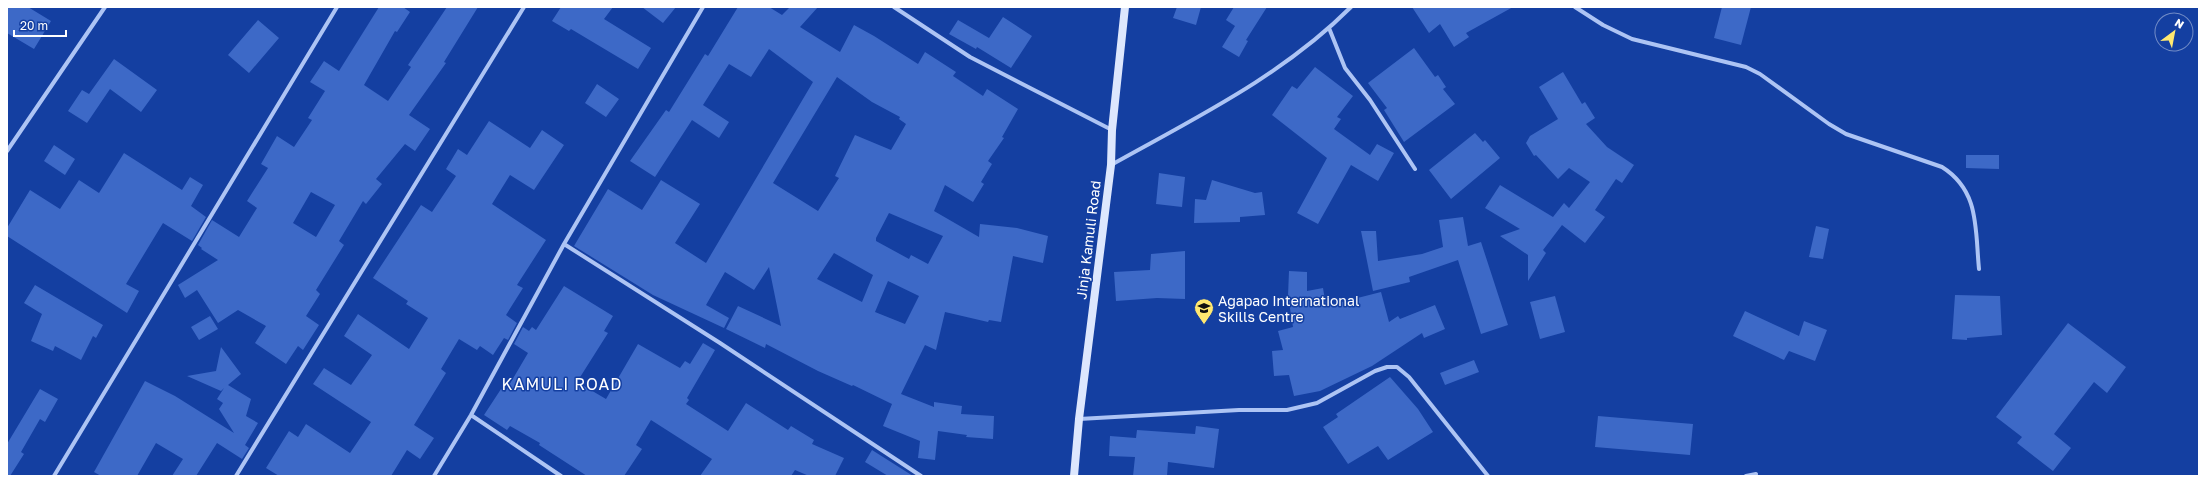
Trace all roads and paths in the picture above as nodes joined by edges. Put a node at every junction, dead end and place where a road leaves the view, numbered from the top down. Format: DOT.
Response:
graph roads {
  1 [pos="104,7"];
  2 [pos="337,7"];
  3 [pos="524,7"];
  4 [pos="703,7"];
  5 [pos="894,7"];
  6 [pos="1125,7"];
  7 [pos="1351,7"];
  8 [pos="1575,7"];
  9 [pos="1330,28"];
  10 [pos="1112,130"];
  11 [pos="7,152"];
  12 [pos="1110,165"];
  13 [pos="1416,169"];
  14 [pos="564,244"];
  15 [pos="1979,269"];
  16 [pos="471,415"];
  17 [pos="1079,419"];
  18 [pos="1756,474"];
  19 [pos="54,476"];
  20 [pos="236,476"];
  21 [pos="434,476"];
  22 [pos="561,476"];
  23 [pos="921,476"];
  24 [pos="1074,476"];
  25 [pos="1488,476"];
  26 [pos="1746,476"];
  1 -- 11 [label="street"];
  2 -- 19 [label="street"];
  3 -- 20 [label="street"];
  4 -- 14 [label="street"];
  5 -- 10 [label="street"];
  6 -- 10 [label="main road, Jinja Kamuli Road"];
  7 -- 9 [label="street"];
  8 -- 15 [label="street"];
  9 -- 12 [label="street"];
  9 -- 13 [label="street"];
  10 -- 12 [label="main road, Jinja Kamuli Road"];
  12 -- 17 [label="main road, Jinja Kamuli Road"];
  14 -- 16 [label="street"];
  14 -- 23 [label="street"];
  16 -- 21 [label="street"];
  16 -- 22 [label="street"];
  17 -- 24 [label="main road, Jinja Kamuli Road"];
  17 -- 25 [label="street"];
  18 -- 26 [label="street"];
}
